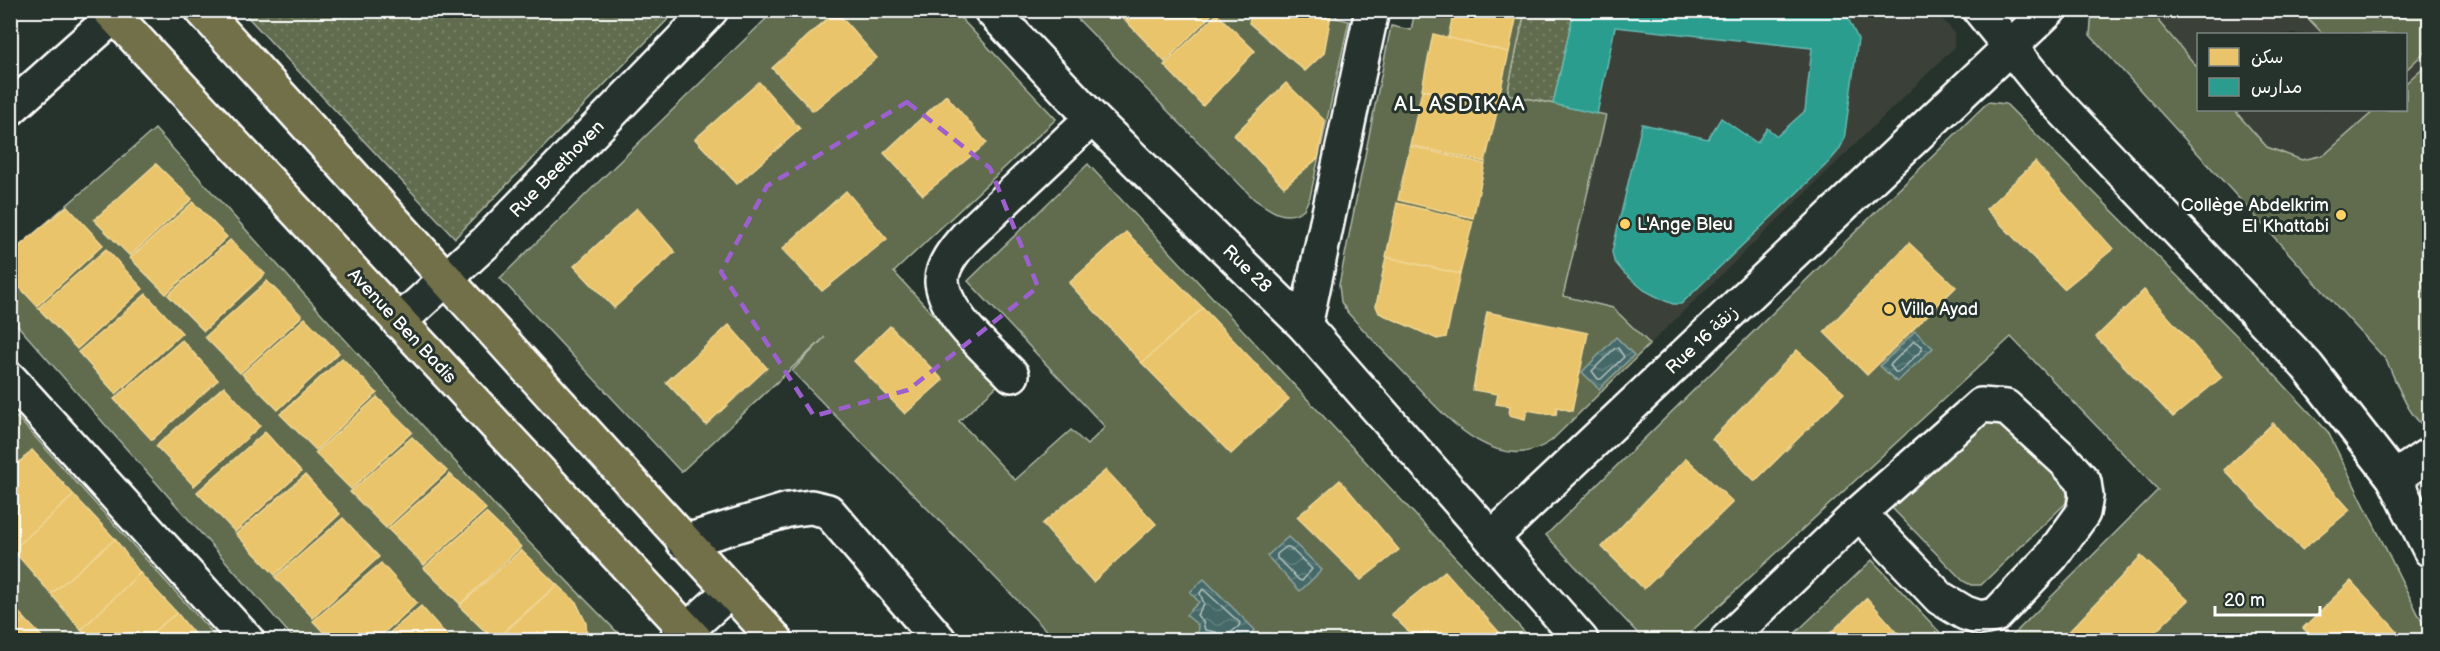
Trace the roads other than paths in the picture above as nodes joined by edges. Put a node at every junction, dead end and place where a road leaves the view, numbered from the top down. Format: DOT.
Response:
graph roads {
  1 [pos="202,10"];
  2 [pos="711,10"];
  3 [pos="991,10"];
  4 [pos="1372,10"];
  5 [pos="1980,10"];
  6 [pos="2049,10"];
  7 [pos="111,14"];
  8 [pos="2011,48"];
  9 [pos="10,109"];
  10 [pos="1092,118"];
  11 [pos="447,279"];
  12 [pos="399,322"];
  13 [pos="1305,326"];
  14 [pos="1012,375"];
  15 [pos="10,379"];
  16 [pos="2430,454"];
  17 [pos="2394,478"];
  18 [pos="1859,513"];
  19 [pos="1492,538"];
  20 [pos="683,542"];
  21 [pos="2430,550"];
  22 [pos="730,591"];
  23 [pos="687,638"];
  24 [pos="247,640"];
  25 [pos="776,640"];
  26 [pos="939,640"];
  27 [pos="1581,640"];
  28 [pos="1727,640"];
  1 -- 11 [label="main road"];
  2 -- 11 [label="street, Rue Beethoven"];
  3 -- 10 [label="street, Rue 28"];
  4 -- 13 [label="street"];
  5 -- 8 [label="street"];
  6 -- 8 [label="street, Rue 16 زنقة"];
  7 -- 9 [label="street"];
  7 -- 12 [label="main road, Avenue Ben Badis"];
  8 -- 17 [label="street"];
  8 -- 19 [label="street, Rue 16 زنقة"];
  10 -- 13 [label="street, Rue 28"];
  10 -- 14 [label="street"];
  11 -- 12 [label="street, Rue Beethoven"];
  11 -- 20 [label="main road"];
  12 -- 23 [label="main road, Avenue Ben Badis"];
  13 -- 19 [label="street, Rue 28"];
  15 -- 24 [label="street"];
  16 -- 17 [label="street"];
  17 -- 21 [label="street"];
  18 -- 18 [label="street"];
  18 -- 28 [label="street"];
  19 -- 27 [label="street"];
  20 -- 22 [label="main road"];
  20 -- 26 [label="street"];
  22 -- 23 [label="street"];
  22 -- 25 [label="main road"];
}
